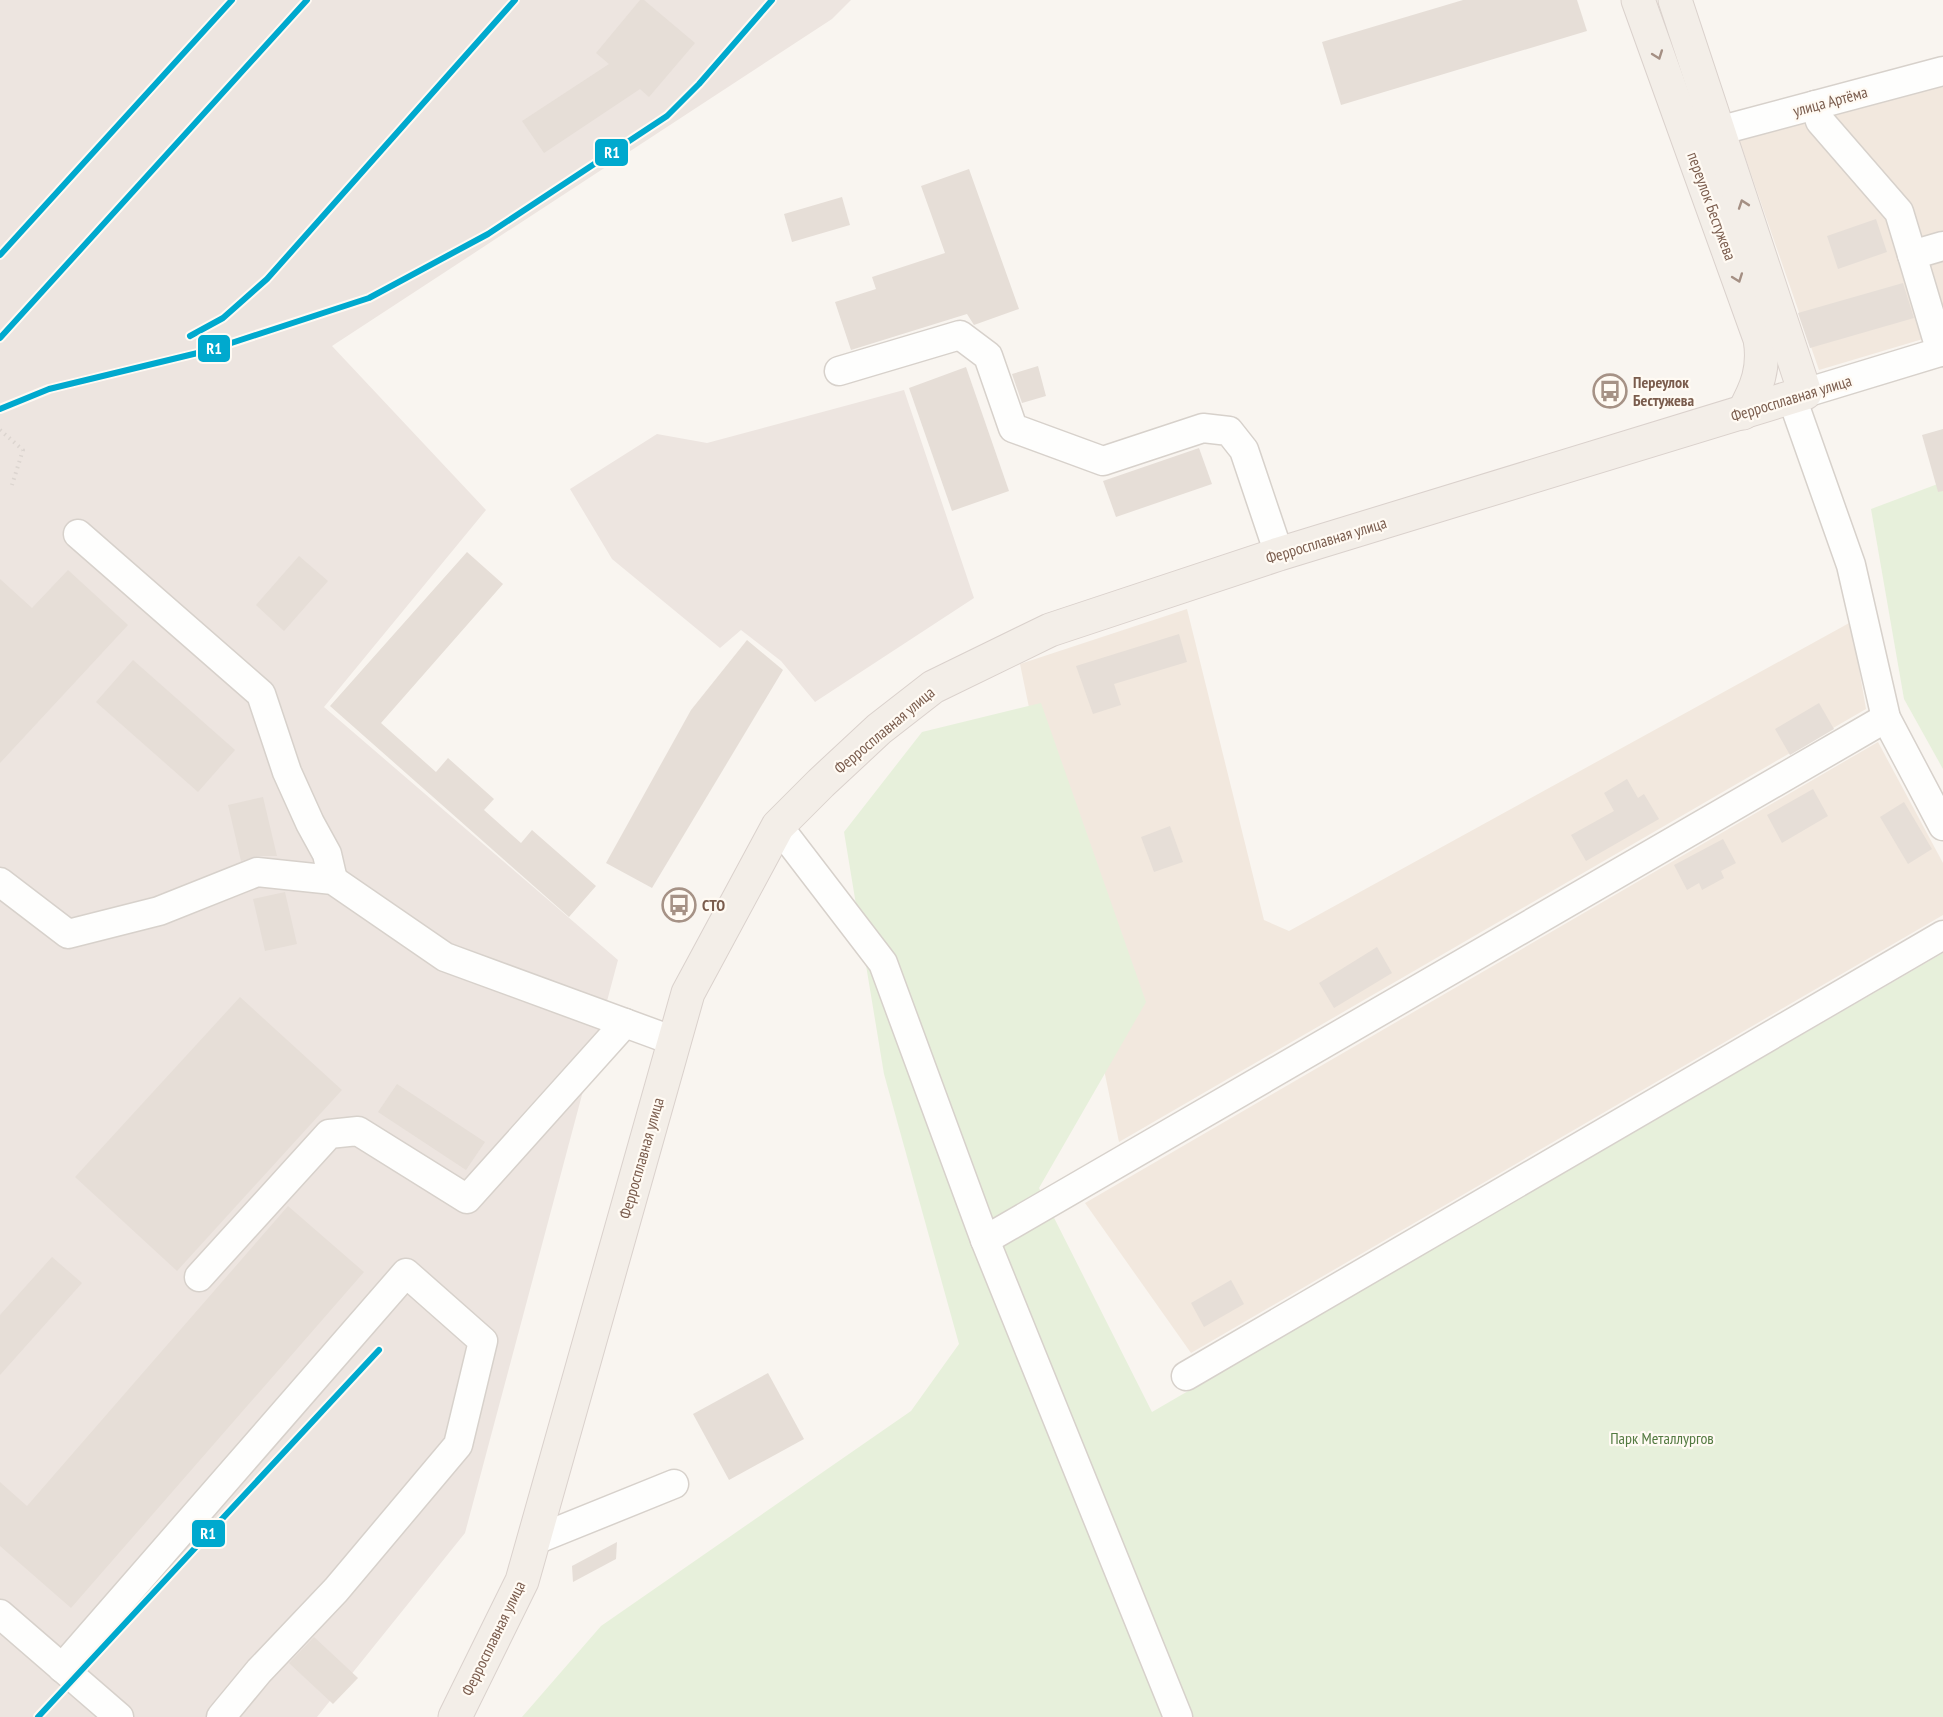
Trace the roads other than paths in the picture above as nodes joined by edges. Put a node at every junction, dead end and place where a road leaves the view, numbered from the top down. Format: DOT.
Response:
graph roads {
  1 [pos="1638,0"];
  2 [pos="1676,0"];
  3 [pos="1943,71"];
  4 [pos="1815,105"];
  5 [pos="1718,131"];
  6 [pos="1943,246"];
  7 [pos="1912,255"];
  8 [pos="1942,352"];
  9 [pos="838,371"];
  10 [pos="1799,395"];
  11 [pos="1743,413"];
  12 [pos="78,534"];
  13 [pos="1278,554"];
  14 [pos="1886,718"];
  15 [pos="778,826"];
  16 [pos="1943,826"];
  17 [pos="333,880"];
  18 [pos="0,882"];
  19 [pos="1943,935"];
  20 [pos="625,1023"];
  21 [pos="674,1041"];
  22 [pos="985,1240"];
  23 [pos="199,1277"];
  24 [pos="1186,1376"];
  25 [pos="674,1484"];
  26 [pos="533,1541"];
  27 [pos="0,1614"];
  28 [pos="62,1668"];
  29 [pos="119,1717"];
  30 [pos="221,1717"];
  31 [pos="456,1717"];
  32 [pos="1178,1717"];
  1 -- 11 [label="main road, переулок Бестужева, one-way"];
  2 -- 5 [label="main road, переулок Бестужева"];
  3 -- 4 [label="street, улица Артёма"];
  4 -- 5 [label="street, улица Артёма"];
  4 -- 7 [label="street"];
  10 -- 5 [label="main road, переулок Бестужева, one-way"];
  6 -- 7 [label="street"];
  7 -- 8 [label="street"];
  8 -- 10 [label="street, Ферросплавная улица"];
  9 -- 13 [label="street"];
  10 -- 11 [label="main road, Ферросплавная улица"];
  10 -- 14 [label="street"];
  11 -- 13 [label="main road, Ферросплавная улица"];
  12 -- 17 [label="street"];
  13 -- 15 [label="main road, Ферросплавная улица"];
  14 -- 16 [label="street"];
  14 -- 22 [label="street"];
  15 -- 21 [label="main road, Ферросплавная улица"];
  15 -- 22 [label="street"];
  17 -- 18 [label="street"];
  17 -- 20 [label="street"];
  19 -- 24 [label="street"];
  20 -- 21 [label="street"];
  20 -- 23 [label="street"];
  21 -- 26 [label="main road, Ферросплавная улица"];
  22 -- 32 [label="street"];
  25 -- 26 [label="street"];
  26 -- 31 [label="main road, Ферросплавная улица"];
  27 -- 28 [label="street"];
  28 -- 29 [label="street"];
  28 -- 30 [label="street"];
}
